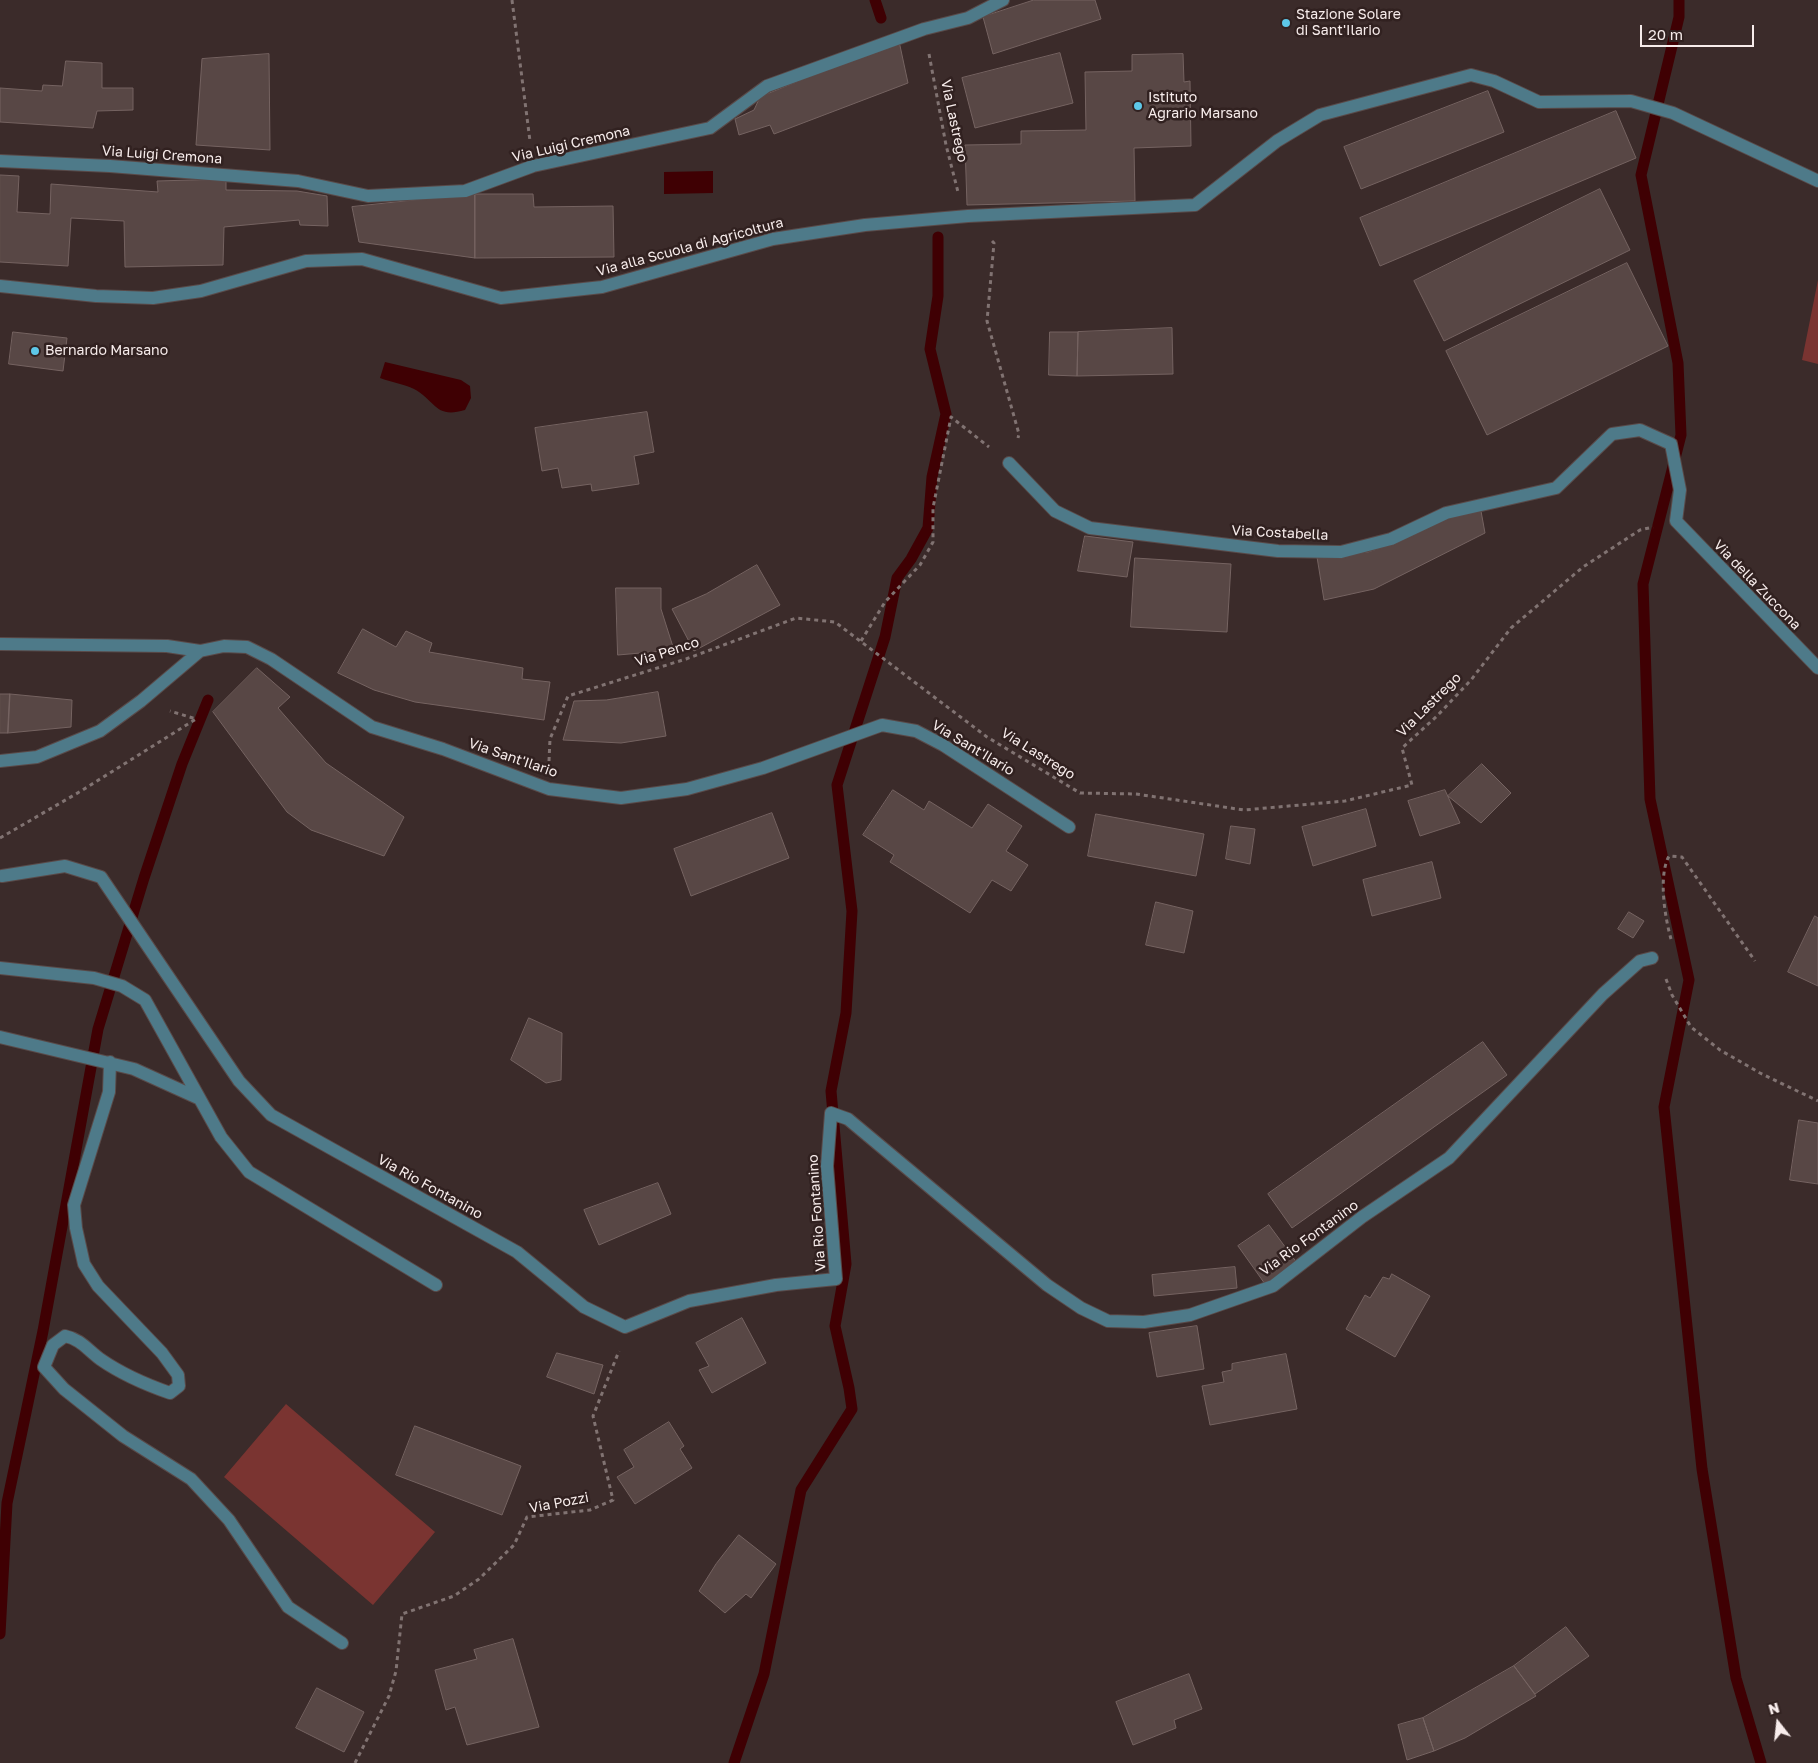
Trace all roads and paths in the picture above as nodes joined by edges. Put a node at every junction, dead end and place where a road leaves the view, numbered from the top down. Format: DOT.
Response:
graph roads {
  1 [pos="512,0"];
  2 [pos="1003,0"];
  3 [pos="924,29"];
  4 [pos="0,161"];
  5 [pos="533,166"];
  6 [pos="1818,181"];
  7 [pos="966,216"];
  8 [pos="994,243"];
  9 [pos="0,286"];
  10 [pos="1009,463"];
  11 [pos="1676,521"];
  12 [pos="860,642"];
  13 [pos="0,644"];
  14 [pos="200,652"];
  15 [pos="1818,668"];
  16 [pos="141,701"];
  17 [pos="0,761"];
  18 [pos="549,789"];
  19 [pos="1069,827"];
  20 [pos="0,838"];
  21 [pos="1,876"];
  22 [pos="1652,958"];
  23 [pos="1755,961"];
  24 [pos="0,968"];
  25 [pos="0,1037"];
  26 [pos="110,1062"];
  27 [pos="198,1098"];
  28 [pos="1818,1101"];
  29 [pos="436,1285"];
  30 [pos="625,1327"];
  31 [pos="342,1643"];
  32 [pos="355,1763"];
  1 -- 5 [label="path"];
  2 -- 3 [label="street, Via Luigi Cremona"];
  3 -- 5 [label="street, Via Luigi Cremona"];
  3 -- 7 [label="path, Via Lastrego"];
  4 -- 5 [label="street, Via Luigi Cremona"];
  6 -- 7 [label="street, Via alla Scuola di Agricoltura"];
  7 -- 9 [label="street, Via alla Scuola di Agricoltura"];
  8 -- 10 [label="path"];
  10 -- 11 [label="street, Via Costabella"];
  10 -- 12 [label="path"];
  11 -- 12 [label="path, Via Lastrego"];
  11 -- 15 [label="street, Via della Zuccona"];
  12 -- 18 [label="path, Via Penco"];
  13 -- 14 [label="street"];
  14 -- 16 [label="street, Via Sant'Ilario"];
  14 -- 18 [label="street, Via Sant'Ilario"];
  16 -- 17 [label="street, Via Sant'Ilario"];
  16 -- 20 [label="path"];
  18 -- 19 [label="street, Via Sant'Ilario"];
  21 -- 30 [label="street, Via Rio Fontanino"];
  22 -- 23 [label="path"];
  22 -- 28 [label="path"];
  22 -- 30 [label="street, Via Rio Fontanino"];
  24 -- 27 [label="street"];
  25 -- 26 [label="street"];
  26 -- 27 [label="street"];
  26 -- 31 [label="street"];
  27 -- 29 [label="street"];
  30 -- 32 [label="path, Via Pozzi"];
}
